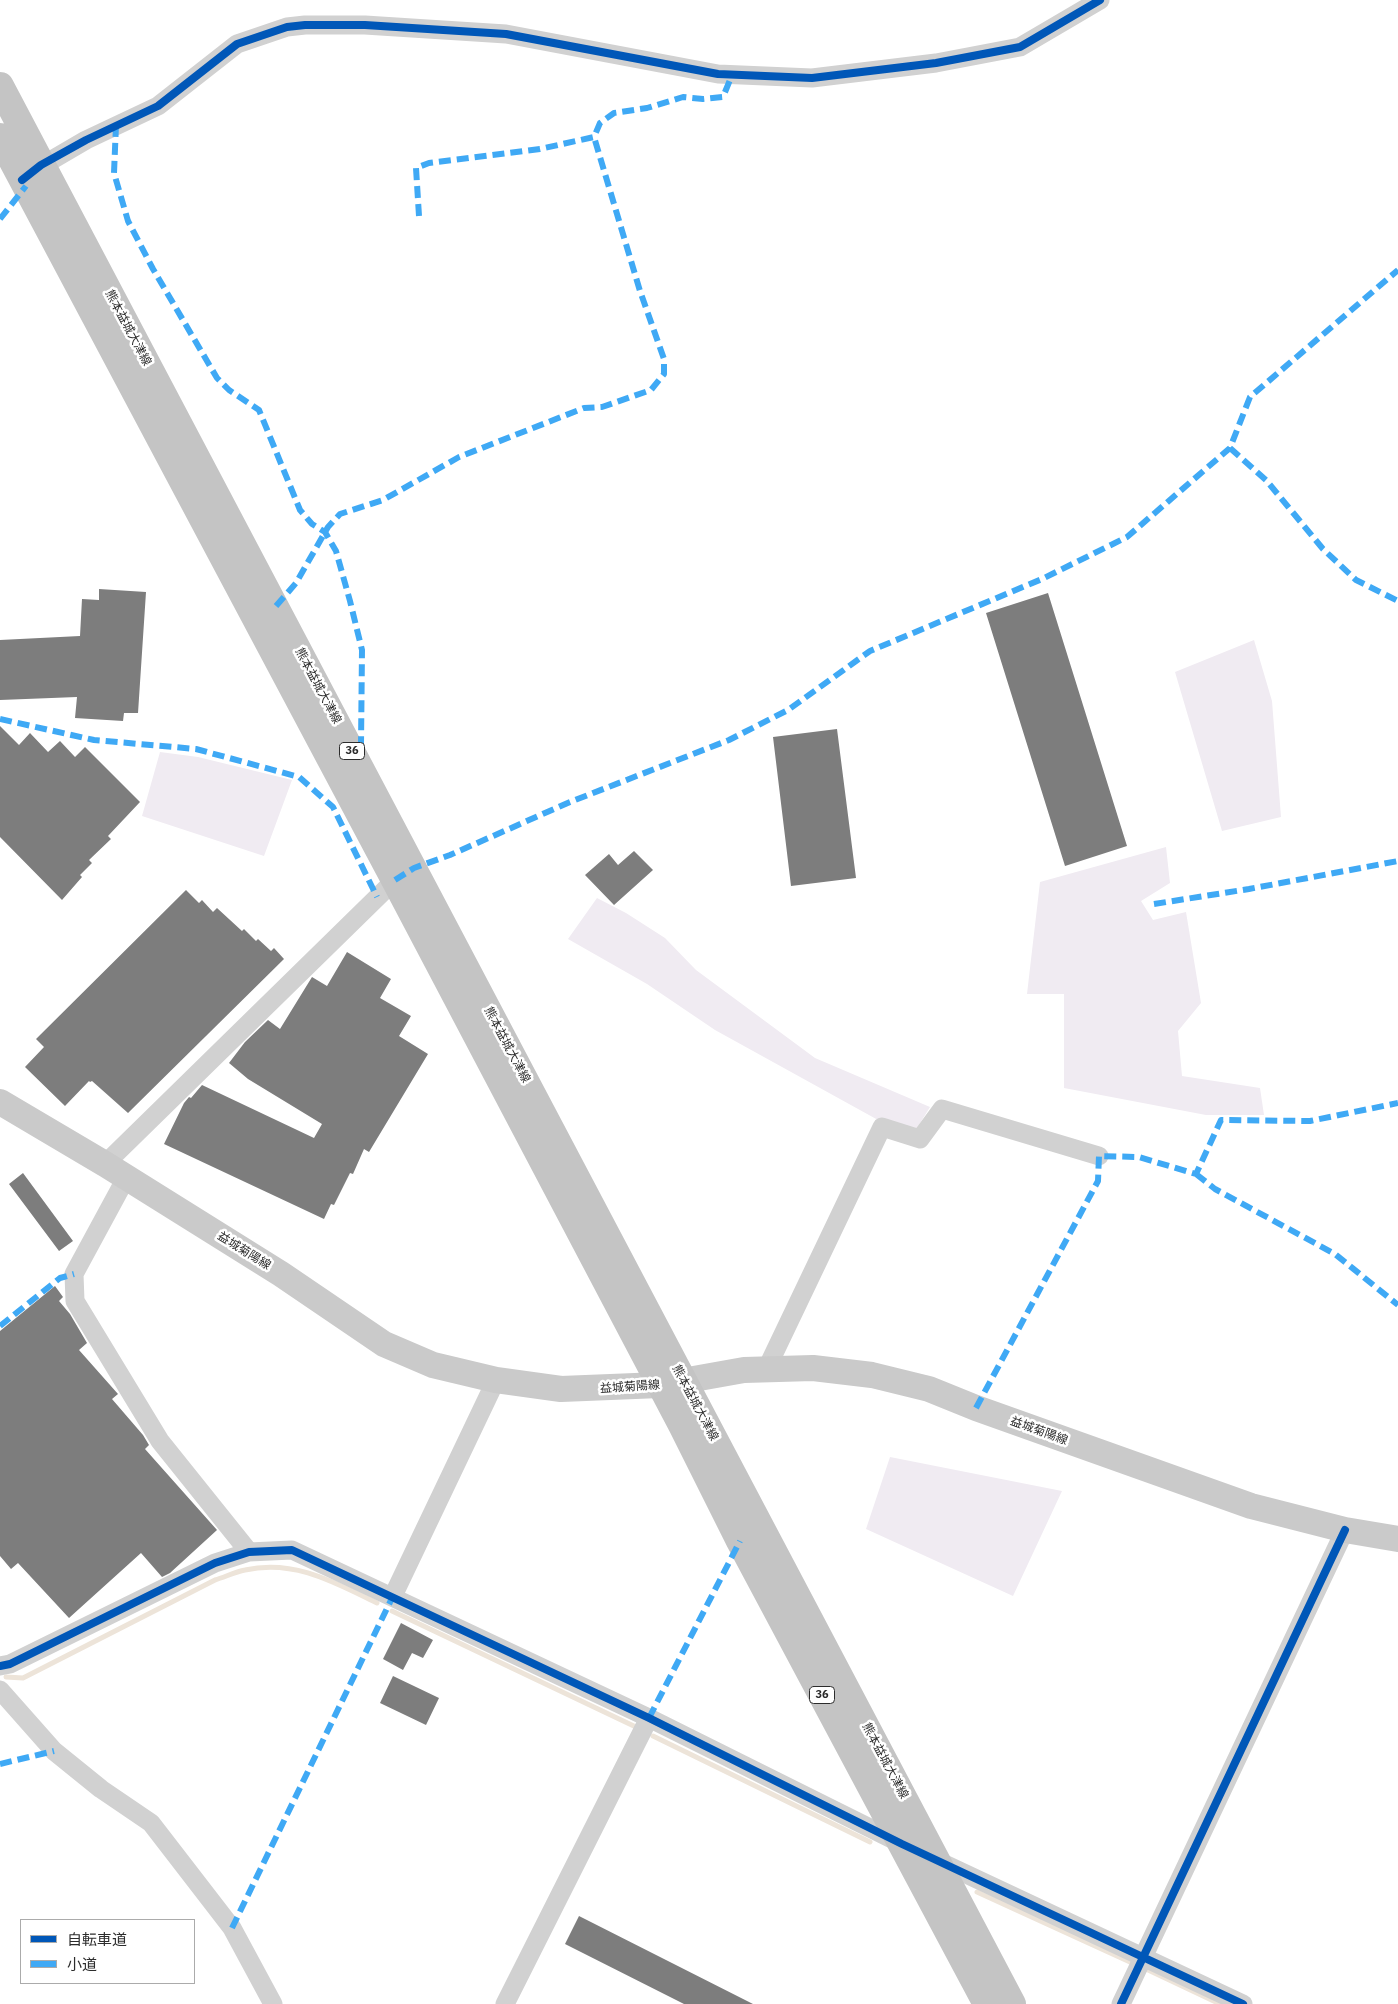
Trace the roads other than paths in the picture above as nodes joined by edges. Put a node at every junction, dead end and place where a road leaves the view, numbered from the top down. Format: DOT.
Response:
graph roads {
  1 [pos="1100,0"];
  2 [pos="0,86"];
  3 [pos="0,137"];
  4 [pos="32,172"];
  5 [pos="395,880"];
  6 [pos="0,1102"];
  7 [pos="1099,1156"];
  8 [pos="116,1171"];
  9 [pos="766,1370"];
  10 [pos="496,1380"];
  11 [pos="672,1383"];
  12 [pos="1345,1530"];
  13 [pos="1398,1539"];
  14 [pos="249,1552"];
  15 [pos="393,1596"];
  16 [pos="0,1666"];
  17 [pos="0,1690"];
  18 [pos="649,1718"];
  19 [pos="902,1844"];
  20 [pos="937,1861"];
  21 [pos="1144,1957"];
  22 [pos="272,2004"];
  23 [pos="505,2004"];
  24 [pos="987,2004"];
  25 [pos="1012,2004"];
  26 [pos="1121,2004"];
  27 [pos="1242,2004"];
  1 -- 4 [label="street"];
  2 -- 4 [label="main road, 熊本益城大津線 / 36"];
  3 -- 4 [label="main road, 熊本益城大津線 / 36"];
  4 -- 5 [label="main road, 熊本益城大津線 / 36"];
  4 -- 11 [label="main road, 熊本益城大津線 / 36"];
  5 -- 8 [label="street"];
  5 -- 11 [label="main road, 熊本益城大津線 / 36"];
  6 -- 8 [label="main road, 益城菊陽線"];
  7 -- 9 [label="street"];
  8 -- 10 [label="main road, 益城菊陽線"];
  8 -- 14 [label="street"];
  9 -- 11 [label="main road, 益城菊陽線"];
  9 -- 12 [label="main road, 益城菊陽線"];
  10 -- 11 [label="main road, 益城菊陽線"];
  10 -- 15 [label="street"];
  11 -- 19 [label="main road, 熊本益城大津線 / 36"];
  11 -- 20 [label="main road, 熊本益城大津線 / 36"];
  12 -- 13 [label="main road, 益城菊陽線"];
  12 -- 21 [label="street"];
  14 -- 15 [label="street"];
  14 -- 16 [label="street"];
  15 -- 18 [label="street"];
  17 -- 22 [label="street"];
  18 -- 19 [label="street"];
  18 -- 23 [label="street"];
  19 -- 20 [label="street"];
  19 -- 24 [label="main road, 熊本益城大津線 / 36"];
  20 -- 21 [label="street"];
  20 -- 25 [label="main road, 熊本益城大津線 / 36"];
  21 -- 26 [label="street"];
  21 -- 27 [label="street"];
}
